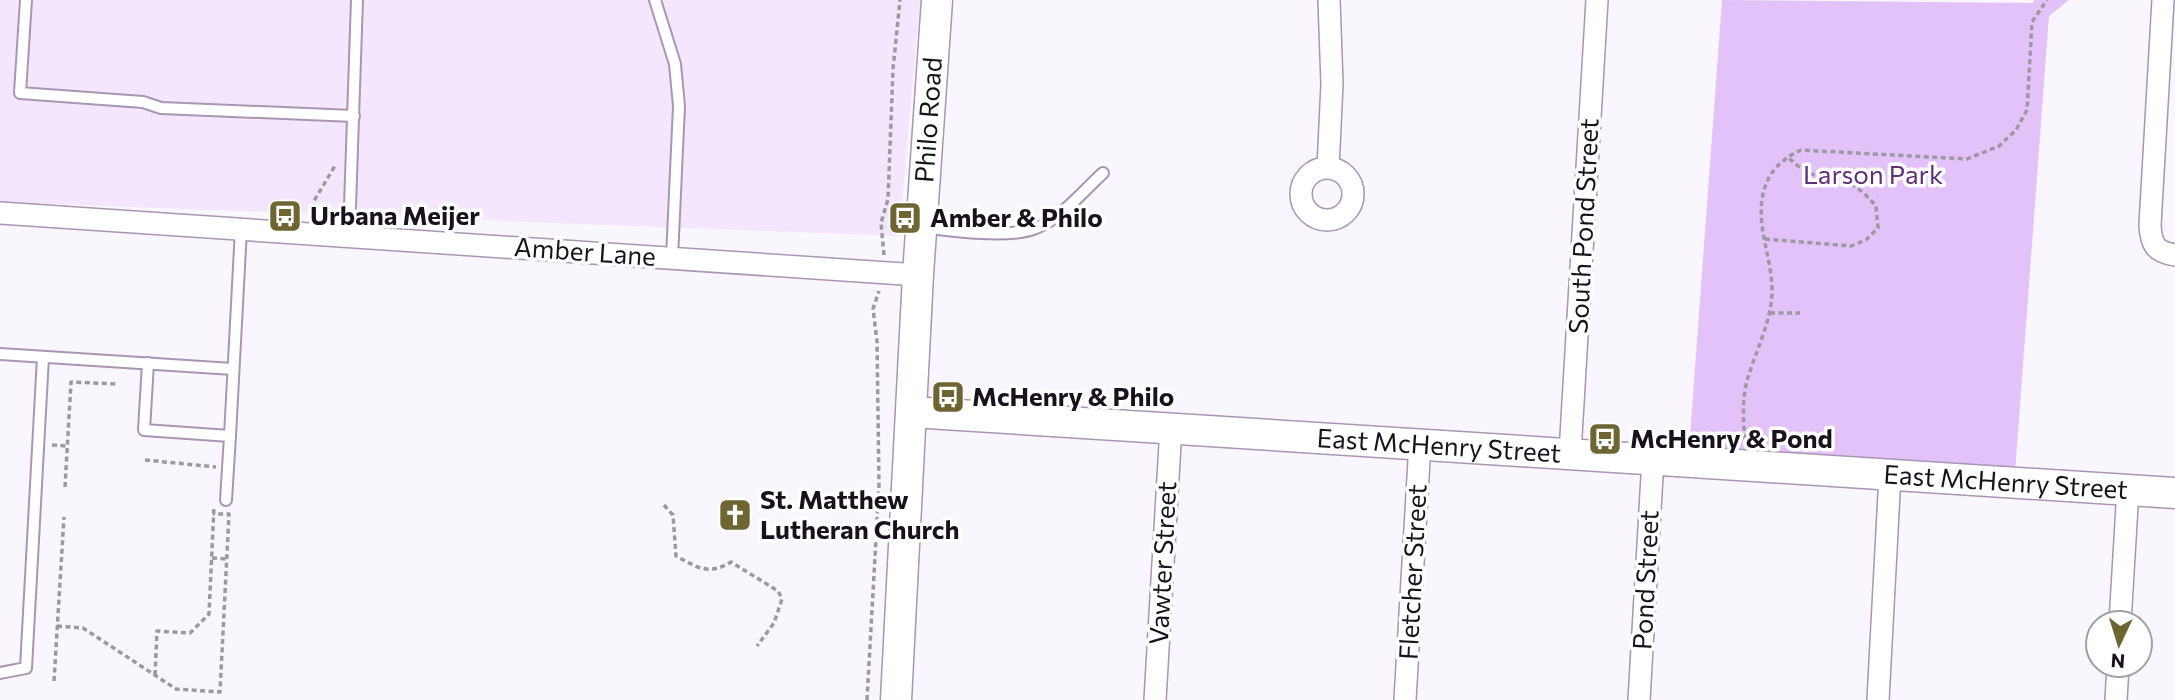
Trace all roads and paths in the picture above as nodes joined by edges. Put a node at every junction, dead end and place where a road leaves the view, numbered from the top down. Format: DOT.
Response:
graph roads {
  1 [pos="26,0"];
  2 [pos="357,0"];
  3 [pos="655,0"];
  4 [pos="900,0"];
  5 [pos="937,0"];
  6 [pos="1329,0"];
  7 [pos="1597,0"];
  8 [pos="2048,0"];
  9 [pos="2167,10"];
  10 [pos="354,116"];
  11 [pos="1787,156"];
  12 [pos="1328,168"];
  13 [pos="1103,173"];
  14 [pos="0,213"];
  15 [pos="921,226"];
  16 [pos="241,229"];
  17 [pos="349,236"];
  18 [pos="1765,239"];
  19 [pos="1773,240"];
  20 [pos="1768,251"];
  21 [pos="885,252"];
  22 [pos="2165,252"];
  23 [pos="672,258"];
  24 [pos="918,275"];
  25 [pos="880,288"];
  26 [pos="1770,313"];
  27 [pos="1800,313"];
  28 [pos="0,354"];
  29 [pos="43,356"];
  30 [pos="148,363"];
  31 [pos="233,369"];
  32 [pos="118,384"];
  33 [pos="912,412"];
  34 [pos="1171,427"];
  35 [pos="230,436"];
  36 [pos="1745,439"];
  37 [pos="1420,443"];
  38 [pos="1570,453"];
  39 [pos="1653,459"];
  40 [pos="145,460"];
  41 [pos="1891,475"];
  42 [pos="215,478"];
  43 [pos="65,487"];
  44 [pos="2128,489"];
  45 [pos="2175,493"];
  46 [pos="226,500"];
  47 [pos="214,502"];
  48 [pos="664,505"];
  49 [pos="214,514"];
  50 [pos="64,517"];
  51 [pos="212,558"];
  52 [pos="227,559"];
  53 [pos="2121,609"];
  54 [pos="58,626"];
  55 [pos="757,646"];
  56 [pos="0,674"];
  57 [pos="155,675"];
  58 [pos="2117,679"];
  59 [pos="54,681"];
  60 [pos="867,700"];
  61 [pos="896,700"];
  62 [pos="1155,700"];
  63 [pos="1405,700"];
  64 [pos="1639,700"];
  65 [pos="1878,700"];
  66 [pos="2116,700"];
  1 -- 10 [label="lane"];
  2 -- 10 [label="lane"];
  3 -- 23 [label="lane"];
  4 -- 21 [label="path"];
  5 -- 15 [label="street, Philo Road"];
  6 -- 12 [label="street"];
  7 -- 38 [label="street, South Pond Street"];
  8 -- 11 [label="path"];
  9 -- 22 [label="street"];
  10 -- 17 [label="lane"];
  11 -- 18 [label="path"];
  11 -- 19 [label="path"];
  13 -- 15 [label="lane"];
  14 -- 16 [label="street, Amber Lane"];
  15 -- 24 [label="street, Philo Road"];
  16 -- 17 [label="street, Amber Lane"];
  16 -- 31 [label="lane"];
  17 -- 23 [label="street, Amber Lane"];
  18 -- 19 [label="path"];
  18 -- 20 [label="path"];
  19 -- 20 [label="path"];
  20 -- 26 [label="path"];
  23 -- 24 [label="street, Amber Lane"];
  24 -- 33 [label="street, Philo Road"];
  25 -- 60 [label="path"];
  26 -- 27 [label="path"];
  26 -- 36 [label="path"];
  28 -- 29 [label="lane"];
  29 -- 30 [label="lane"];
  29 -- 56 [label="lane"];
  30 -- 31 [label="lane"];
  30 -- 35 [label="lane"];
  31 -- 35 [label="lane"];
  32 -- 43 [label="path"];
  33 -- 34 [label="street, East McHenry Street"];
  33 -- 61 [label="street, Philo Road"];
  34 -- 37 [label="street, East McHenry Street"];
  34 -- 62 [label="street, Vawter Street"];
  35 -- 46 [label="lane"];
  37 -- 38 [label="street, East McHenry Street"];
  37 -- 63 [label="street, Fletcher Street"];
  38 -- 39 [label="street, East McHenry Street"];
  39 -- 41 [label="street, East McHenry Street"];
  39 -- 64 [label="street, Pond Street"];
  40 -- 42 [label="path"];
  41 -- 44 [label="street, East McHenry Street"];
  41 -- 65 [label="street"];
  44 -- 45 [label="street, East McHenry Street"];
  44 -- 53 [label="street"];
  47 -- 49 [label="path"];
  48 -- 55 [label="path"];
  49 -- 51 [label="path"];
  49 -- 52 [label="path"];
  50 -- 54 [label="path"];
  51 -- 52 [label="path"];
  51 -- 57 [label="path"];
  52 -- 57 [label="path"];
  54 -- 57 [label="path"];
  54 -- 59 [label="path"];
  58 -- 66 [label="street"];
}
